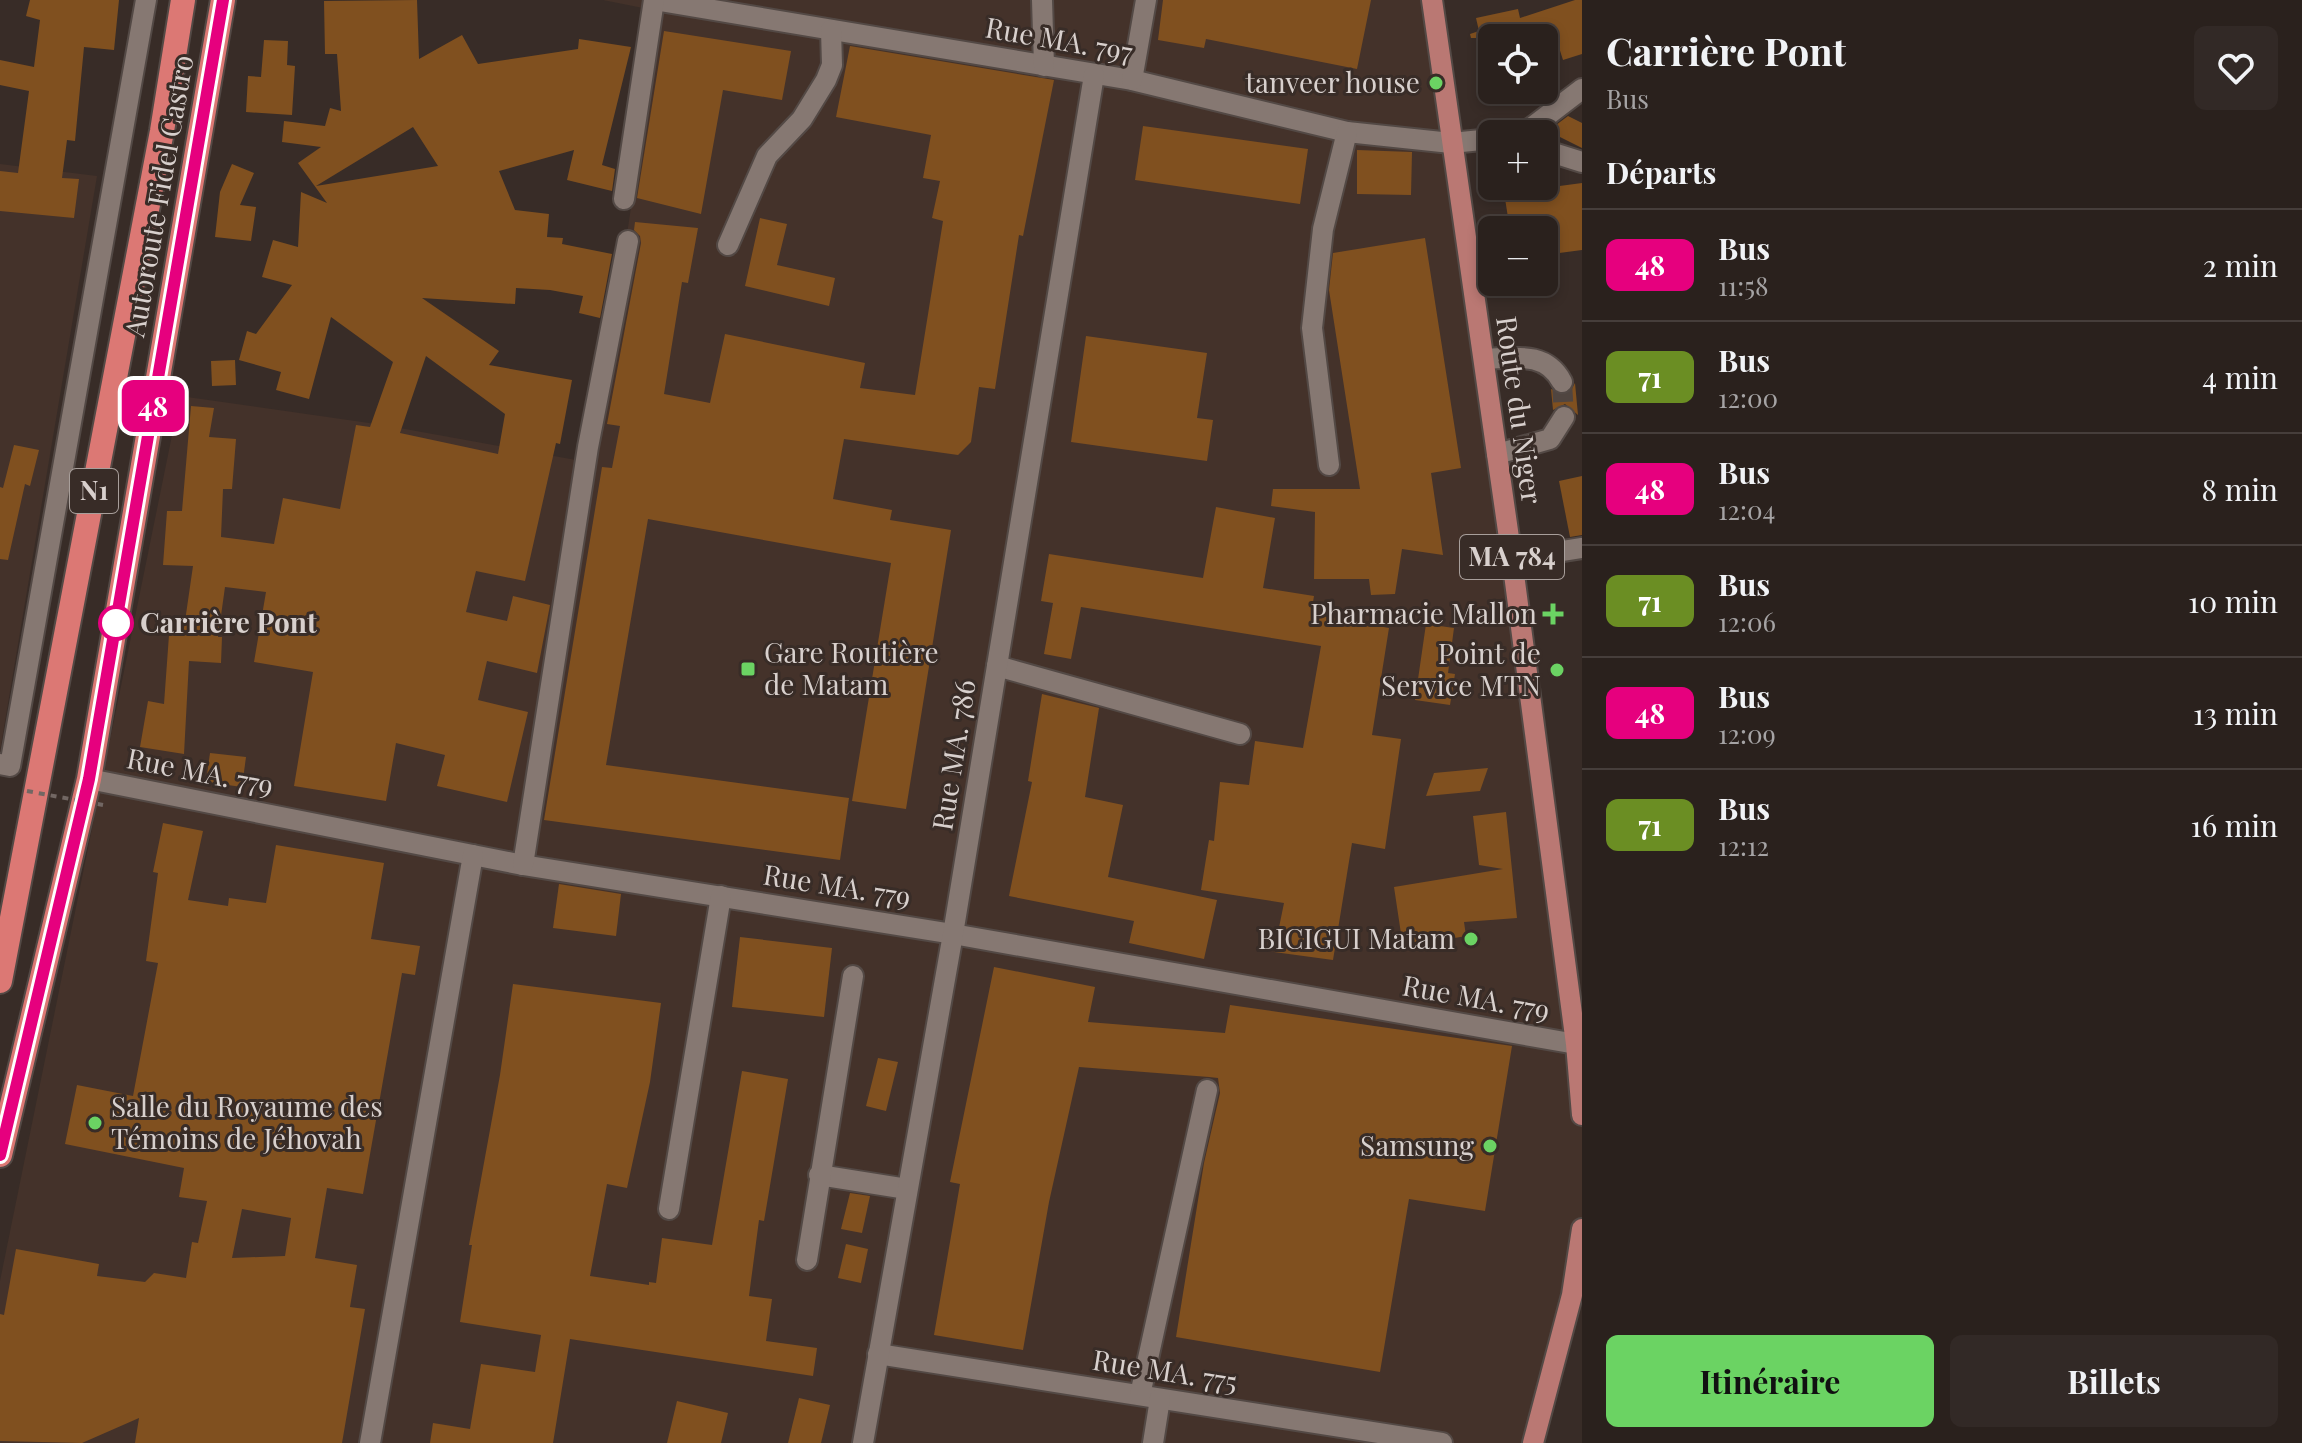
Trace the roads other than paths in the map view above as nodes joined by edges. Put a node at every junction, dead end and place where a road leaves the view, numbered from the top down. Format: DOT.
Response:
graph roads {
  1 [pos="146,0"];
  2 [pos="183,0"];
  3 [pos="223,0"];
  4 [pos="654,0"];
  5 [pos="1042,0"];
  6 [pos="1146,0"];
  7 [pos="1432,0"];
  8 [pos="831,30"];
  9 [pos="1044,66"];
  10 [pos="1094,75"];
  11 [pos="1132,80"];
  12 [pos="1582,89"];
  13 [pos="1541,120"];
  14 [pos="1347,132"];
  15 [pos="1478,140"];
  16 [pos="1451,143"];
  17 [pos="1558,154"];
  18 [pos="1582,162"];
  19 [pos="624,199"];
  20 [pos="628,241"];
  21 [pos="728,245"];
  22 [pos="1484,359"];
  23 [pos="1562,382"];
  24 [pos="1564,417"];
  25 [pos="1497,454"];
  26 [pos="1329,465"];
  27 [pos="1582,548"];
  28 [pos="1512,559"];
  29 [pos="997,666"];
  30 [pos="1240,734"];
  31 [pos="5,765"];
  32 [pos="89,779"];
  33 [pos="473,855"];
  34 [pos="523,865"];
  35 [pos="721,896"];
  36 [pos="953,934"];
  37 [pos="853,976"];
  38 [pos="0,981"];
  39 [pos="1576,1044"];
  40 [pos="1207,1090"];
  41 [pos="1582,1115"];
  42 [pos="0,1155"];
  43 [pos="819,1175"];
  44 [pos="907,1189"];
  45 [pos="669,1209"];
  46 [pos="1582,1229"];
  47 [pos="807,1260"];
  48 [pos="878,1354"];
  49 [pos="1150,1397"];
  50 [pos="370,1443"];
  51 [pos="863,1443"];
  52 [pos="1153,1443"];
  53 [pos="1442,1443"];
  54 [pos="1533,1443"];
  1 -- 31 [label="street"];
  2 -- 38 [label="highway, Autoroute Fidel Castro / N1"];
  3 -- 32 [label="highway, Autoroute Fidel Castro / N1"];
  4 -- 8 [label="street, Rue MA. 797"];
  4 -- 19 [label="street"];
  5 -- 9 [label="street"];
  6 -- 11 [label="street"];
  7 -- 16 [label="main road, Route du Niger / MA 784"];
  8 -- 9 [label="street, Rue MA. 797"];
  8 -- 21 [label="street"];
  9 -- 10 [label="street, Rue MA. 797"];
  10 -- 11 [label="street, Rue MA. 797"];
  10 -- 29 [label="street, Rue MA. 786"];
  11 -- 14 [label="street, Rue MA. 797"];
  12 -- 13 [label="street"];
  14 -- 16 [label="street, Rue MA. 797"];
  14 -- 26 [label="street"];
  15 -- 16 [label="street, Rue MA. 797"];
  16 -- 22 [label="main road, Route du Niger / MA 784"];
  17 -- 18 [label="street"];
  20 -- 34 [label="street"];
  22 -- 23 [label="street"];
  22 -- 25 [label="main road, Route du Niger / MA 784"];
  24 -- 25 [label="street"];
  25 -- 28 [label="main road, Route du Niger / MA 784"];
  27 -- 28 [label="street"];
  28 -- 39 [label="main road, Route du Niger / MA 784"];
  29 -- 30 [label="street"];
  29 -- 36 [label="street, Rue MA. 786"];
  32 -- 33 [label="street, Rue MA. 779"];
  32 -- 42 [label="highway, Autoroute Fidel Castro / N1"];
  33 -- 34 [label="street, Rue MA. 779"];
  33 -- 50 [label="street"];
  34 -- 35 [label="street, Rue MA. 779"];
  35 -- 36 [label="street, Rue MA. 779"];
  35 -- 45 [label="street"];
  36 -- 39 [label="street, Rue MA. 779"];
  36 -- 44 [label="street, Rue MA. 786"];
  37 -- 43 [label="street"];
  39 -- 41 [label="main road, Route du Niger / MA 784"];
  40 -- 49 [label="street"];
  43 -- 44 [label="street"];
  43 -- 47 [label="street"];
  44 -- 48 [label="street, Rue MA. 786"];
  46 -- 54 [label="main road"];
  48 -- 49 [label="street, Rue MA. 775"];
  48 -- 51 [label="street, Rue MA. 786"];
  49 -- 52 [label="street"];
  49 -- 53 [label="street, Rue MA. 775"];
}
